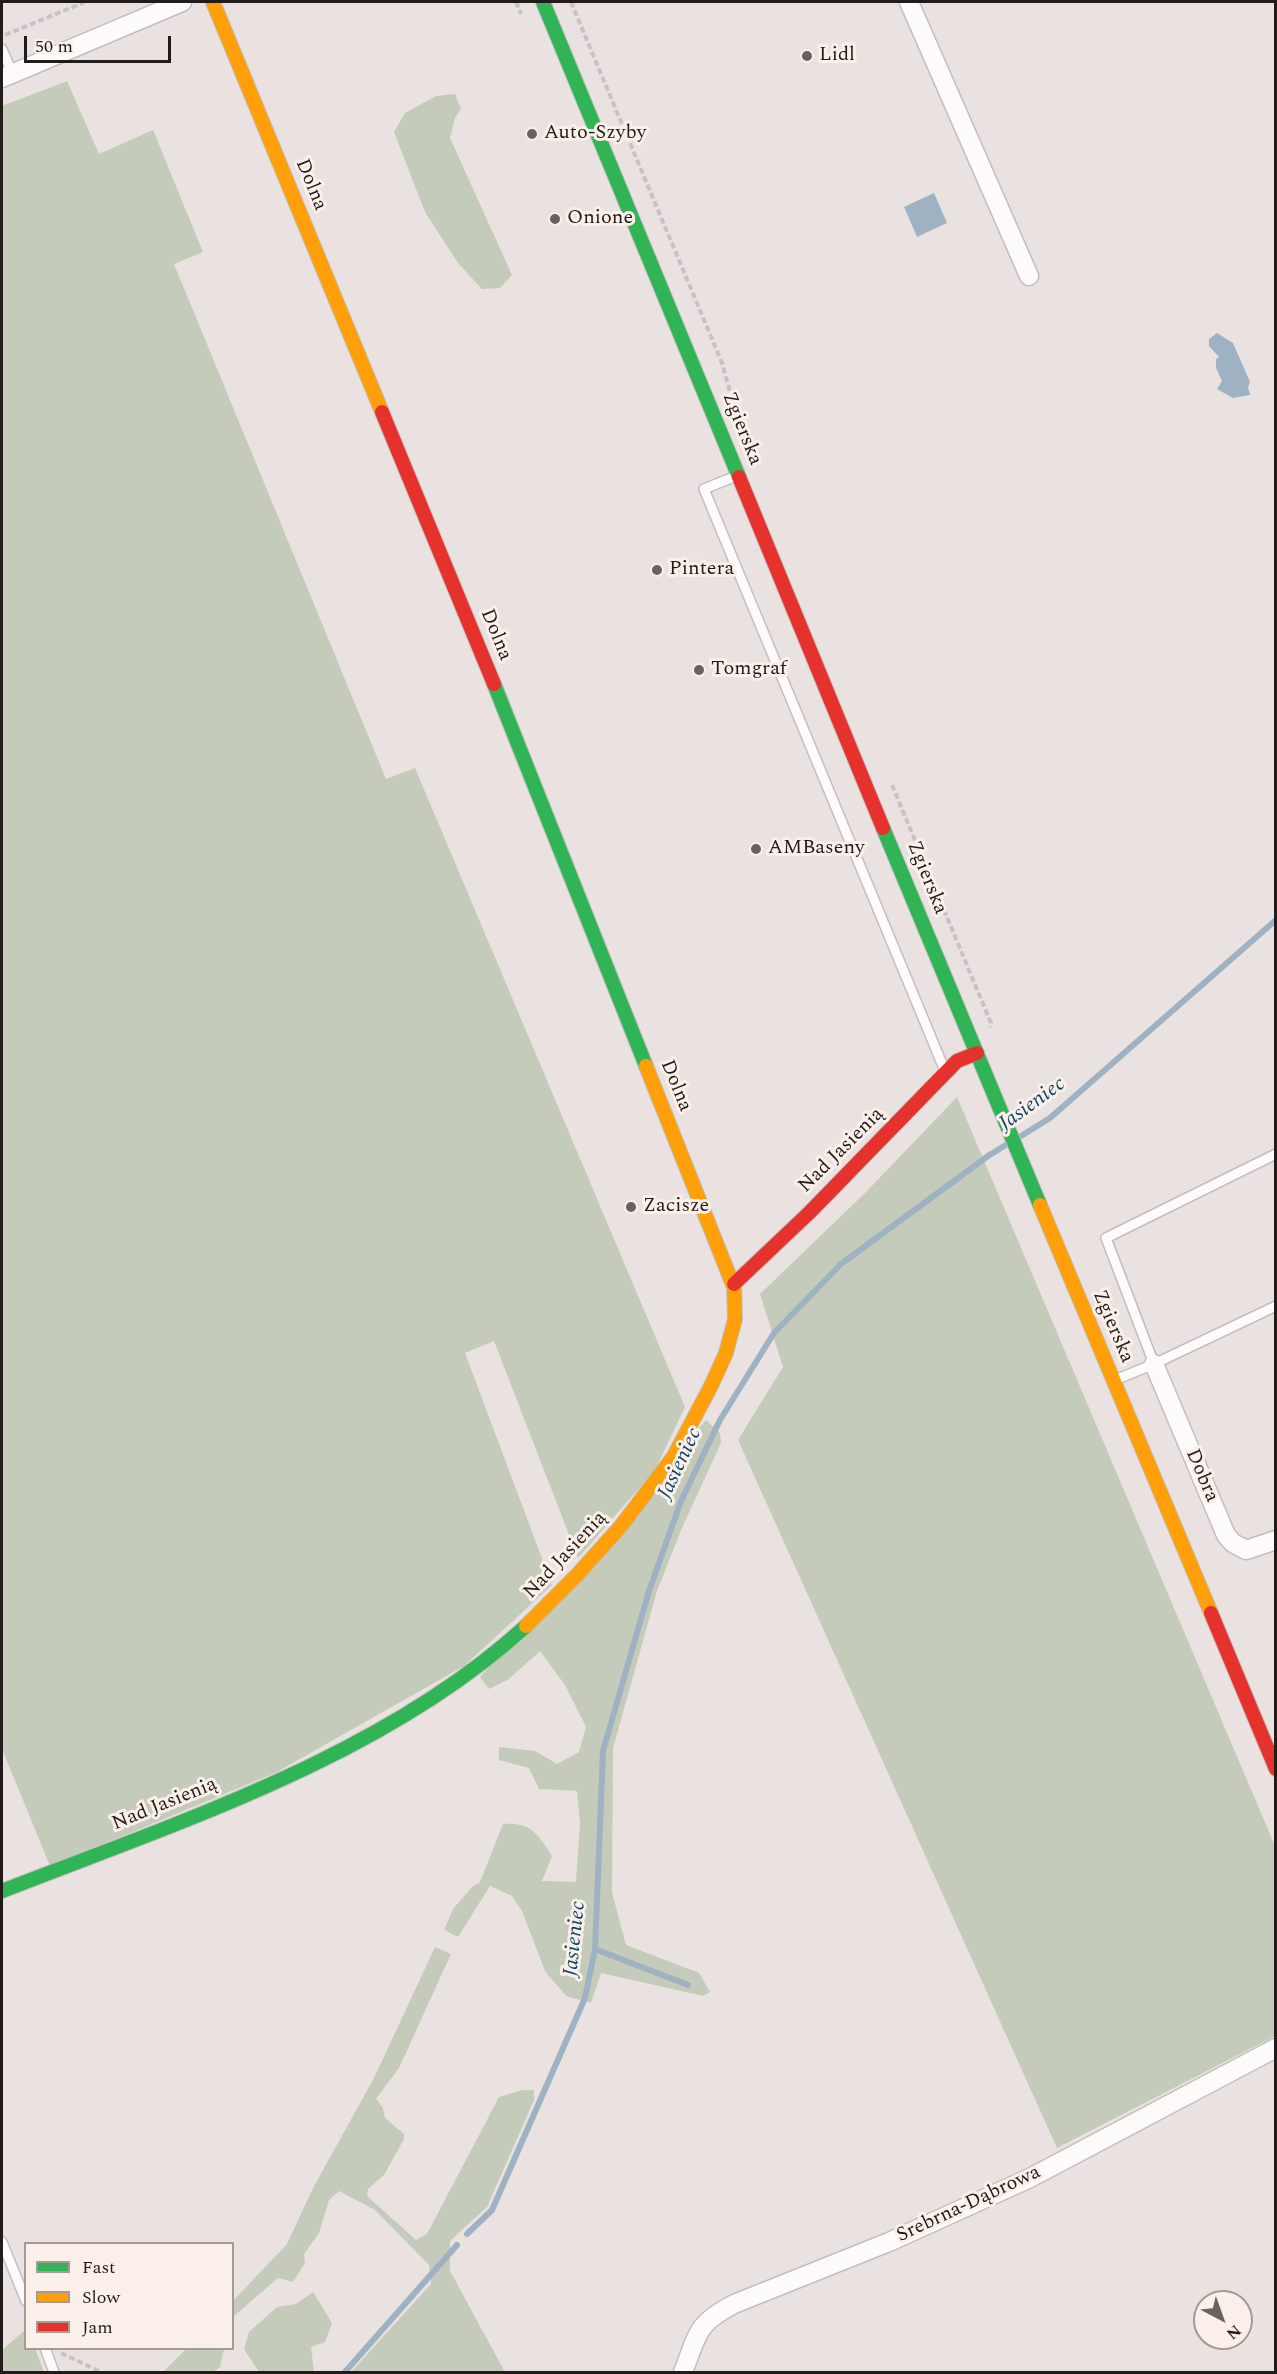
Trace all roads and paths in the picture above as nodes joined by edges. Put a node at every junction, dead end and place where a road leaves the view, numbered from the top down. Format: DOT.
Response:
graph roads {
  1 [pos="85,2"];
  2 [pos="182,2"];
  3 [pos="213,2"];
  4 [pos="543,2"];
  5 [pos="909,2"];
  6 [pos="2,36"];
  7 [pos="2,49"];
  8 [pos="7,76"];
  9 [pos="1029,276"];
  10 [pos="739,475"];
  11 [pos="976,1053"];
  12 [pos="946,1073"];
  13 [pos="1275,1154"];
  14 [pos="733,1285"];
  15 [pos="1275,1306"];
  16 [pos="1154,1364"];
  17 [pos="1113,1380"];
  18 [pos="1275,1540"];
  19 [pos="1275,1769"];
  20 [pos="2,1891"];
  21 [pos="1275,2048"];
  22 [pos="2,2242"];
  23 [pos="24,2296"];
  24 [pos="45,2350"];
  25 [pos="55,2350"];
  26 [pos="54,2373"];
  27 [pos="101,2373"];
  28 [pos="683,2373"];
  1 -- 6 [label="path"];
  2 -- 8 [label="street"];
  3 -- 14 [label="street, Dolna"];
  4 -- 10 [label="street, Zgierska"];
  5 -- 9 [label="street"];
  7 -- 8 [label="lane"];
  10 -- 11 [label="street, Zgierska"];
  10 -- 12 [label="lane"];
  11 -- 12 [label="street, Nad Jasienią"];
  11 -- 17 [label="street, Zgierska"];
  12 -- 14 [label="street, Nad Jasienią"];
  13 -- 16 [label="lane"];
  14 -- 20 [label="street, Nad Jasienią"];
  15 -- 16 [label="lane"];
  16 -- 17 [label="lane"];
  16 -- 18 [label="street, Dobra"];
  17 -- 19 [label="street, Zgierska"];
  21 -- 28 [label="street, Srebrna-Dąbrowa"];
  22 -- 23 [label="lane"];
  24 -- 26 [label="lane"];
  25 -- 27 [label="path"];
}
